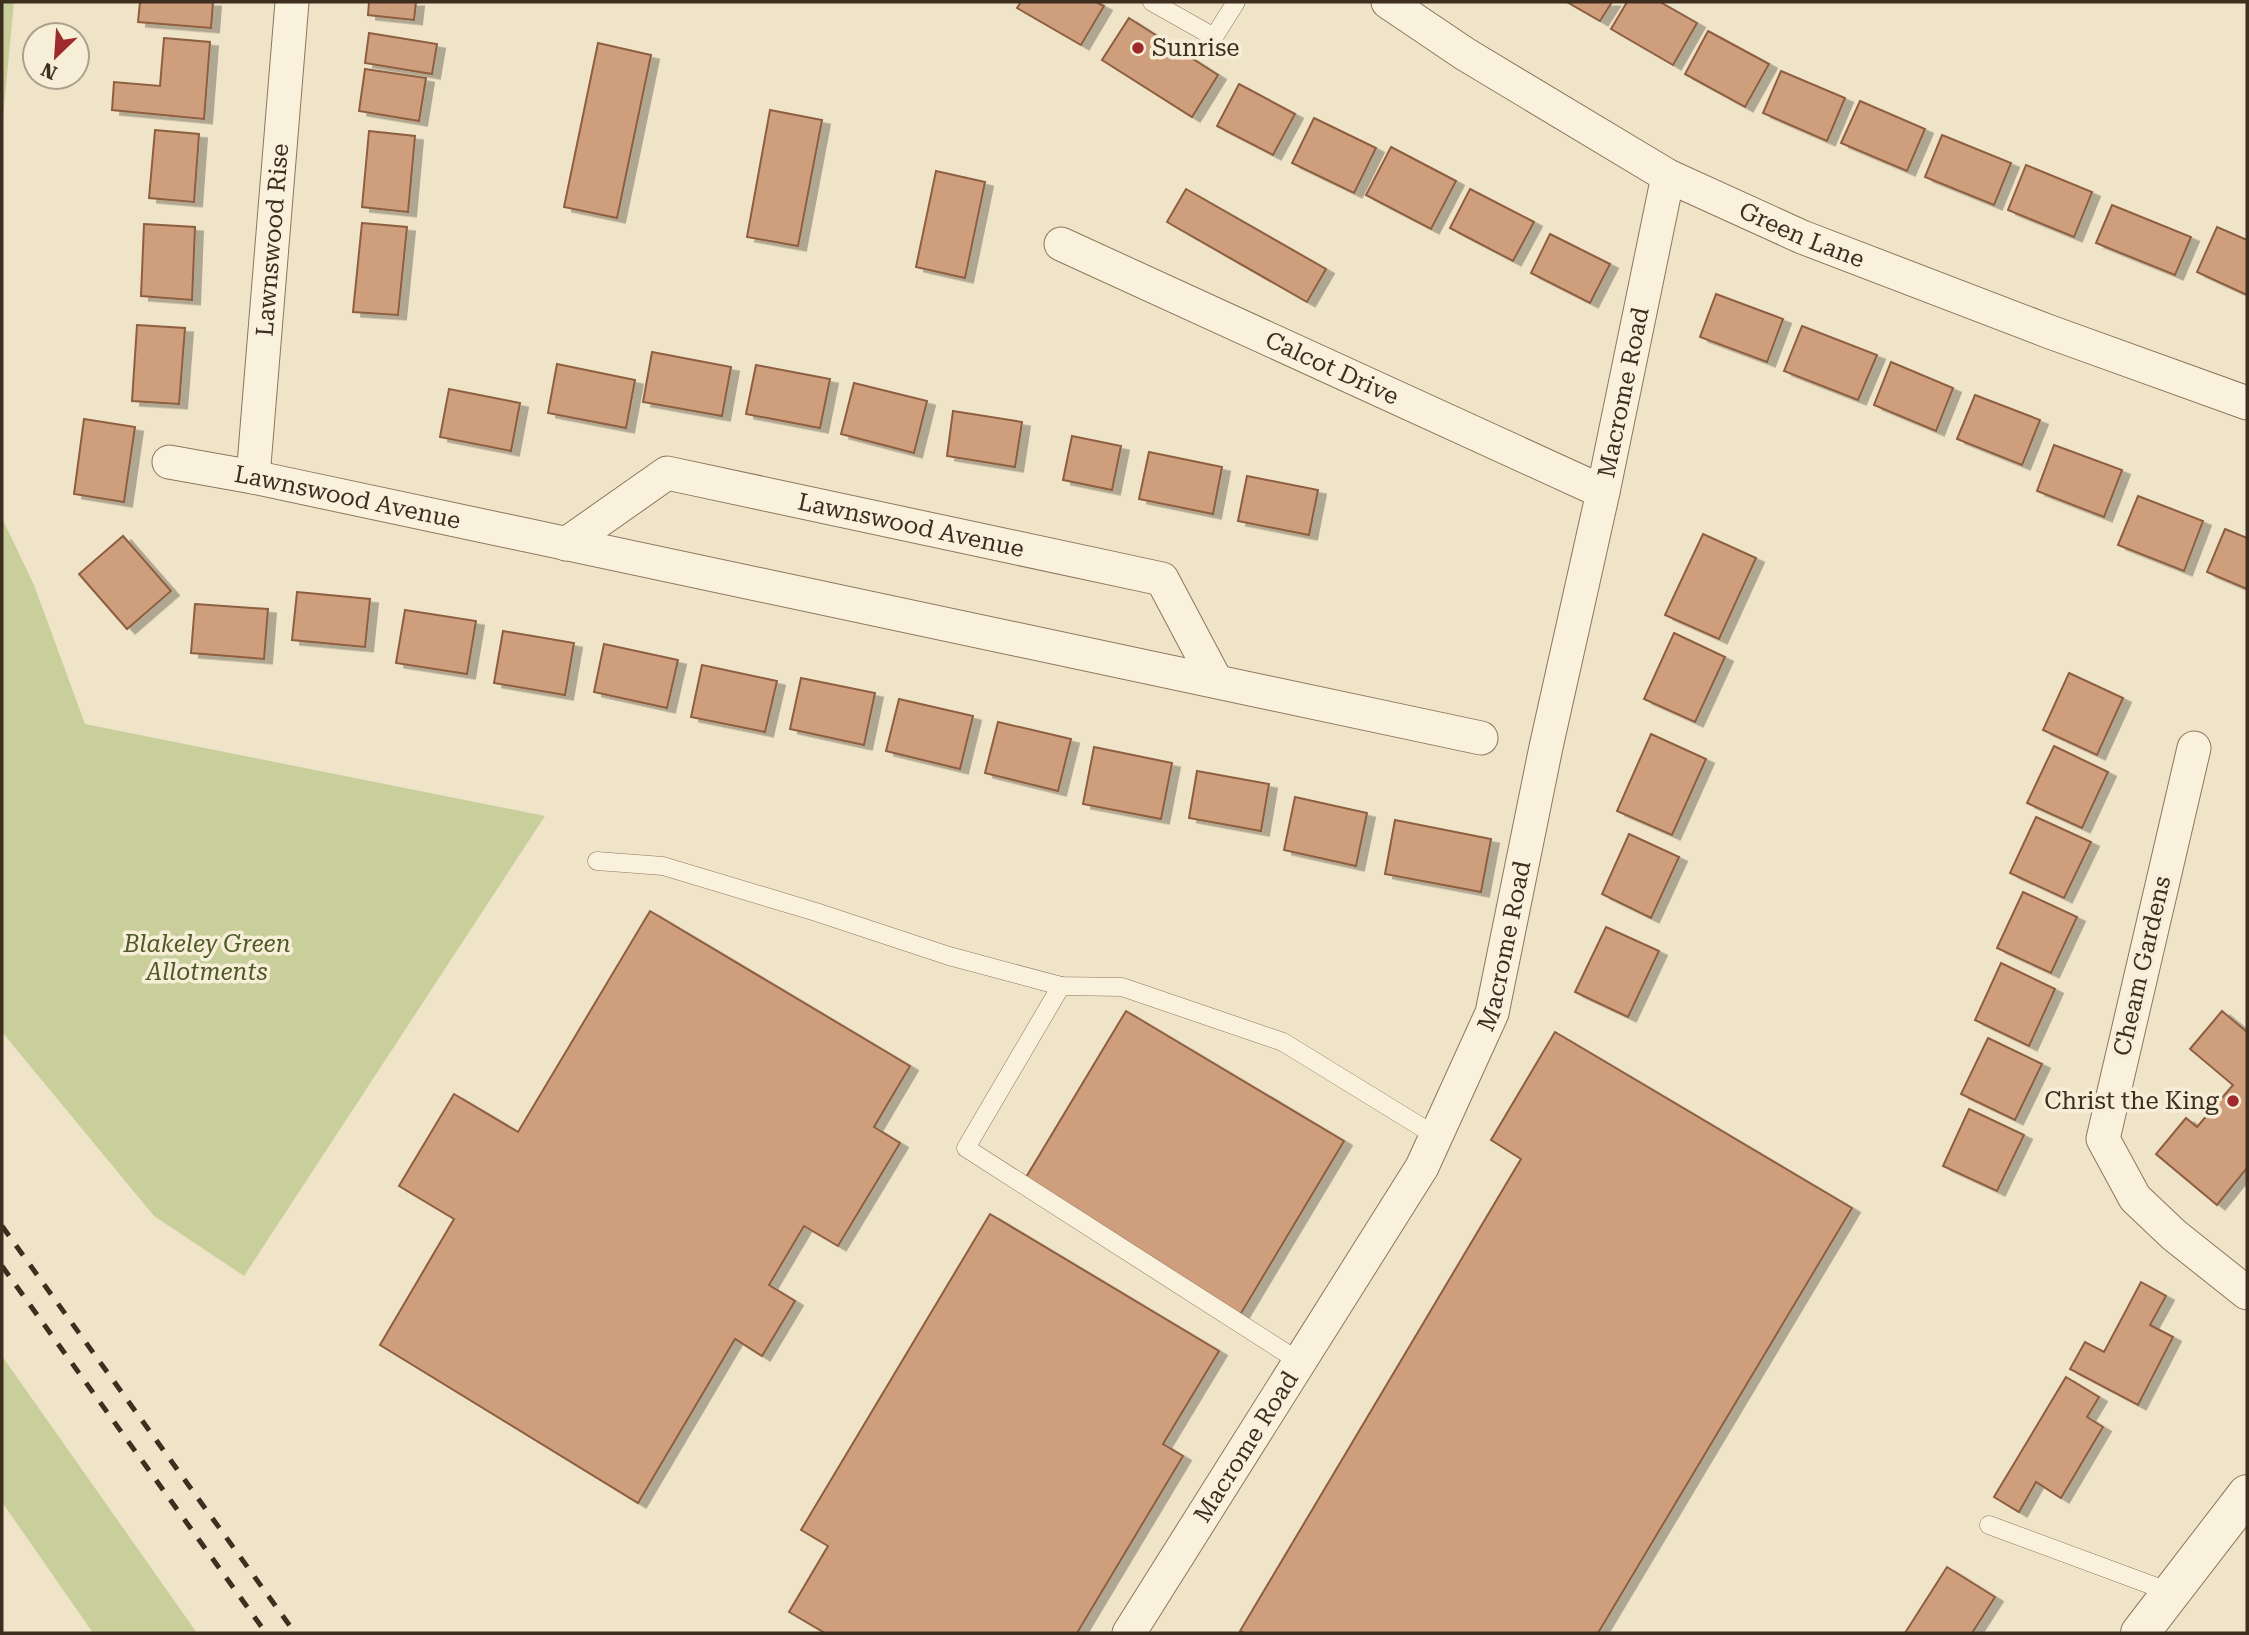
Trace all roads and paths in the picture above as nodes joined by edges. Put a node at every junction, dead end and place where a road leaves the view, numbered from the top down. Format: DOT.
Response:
graph roads {
  1 [pos="292,2"];
  2 [pos="1153,2"];
  3 [pos="1236,2"];
  4 [pos="1388,2"];
  5 [pos="1668,176"];
  6 [pos="1061,244"];
  7 [pos="2247,403"];
  8 [pos="169,462"];
  9 [pos="253,477"];
  10 [pos="1603,492"];
  11 [pos="566,544"];
  12 [pos="1216,681"];
  13 [pos="1481,738"];
  14 [pos="2194,748"];
  15 [pos="597,861"];
  16 [pos="1062,986"];
  17 [pos="1436,1136"];
  18 [pos="2247,1293"];
  19 [pos="1300,1362"];
  20 [pos="2247,1494"];
  21 [pos="1989,1525"];
  22 [pos="2170,1592"];
  23 [pos="1129,1633"];
  24 [pos="2140,1633"];
  1 -- 9 [label="street, Lawnswood Rise"];
  2 -- 3 [label="lane"];
  4 -- 5 [label="street, Green Lane"];
  5 -- 7 [label="street, Green Lane"];
  5 -- 10 [label="street, Macrome Road"];
  6 -- 10 [label="street, Calcot Drive"];
  8 -- 9 [label="street, Lawnswood Avenue"];
  9 -- 11 [label="street, Lawnswood Avenue"];
  10 -- 17 [label="street, Macrome Road"];
  11 -- 12 [label="street, Lawnswood Avenue"];
  11 -- 12 [label="street, Lawnswood Avenue"];
  12 -- 13 [label="street, Lawnswood Avenue"];
  14 -- 18 [label="street, Cheam Gardens"];
  15 -- 16 [label="lane"];
  16 -- 17 [label="lane"];
  16 -- 19 [label="lane"];
  17 -- 19 [label="street, Macrome Road"];
  19 -- 23 [label="street, Macrome Road"];
  20 -- 22 [label="street"];
  21 -- 22 [label="lane"];
  22 -- 24 [label="street"];
}
